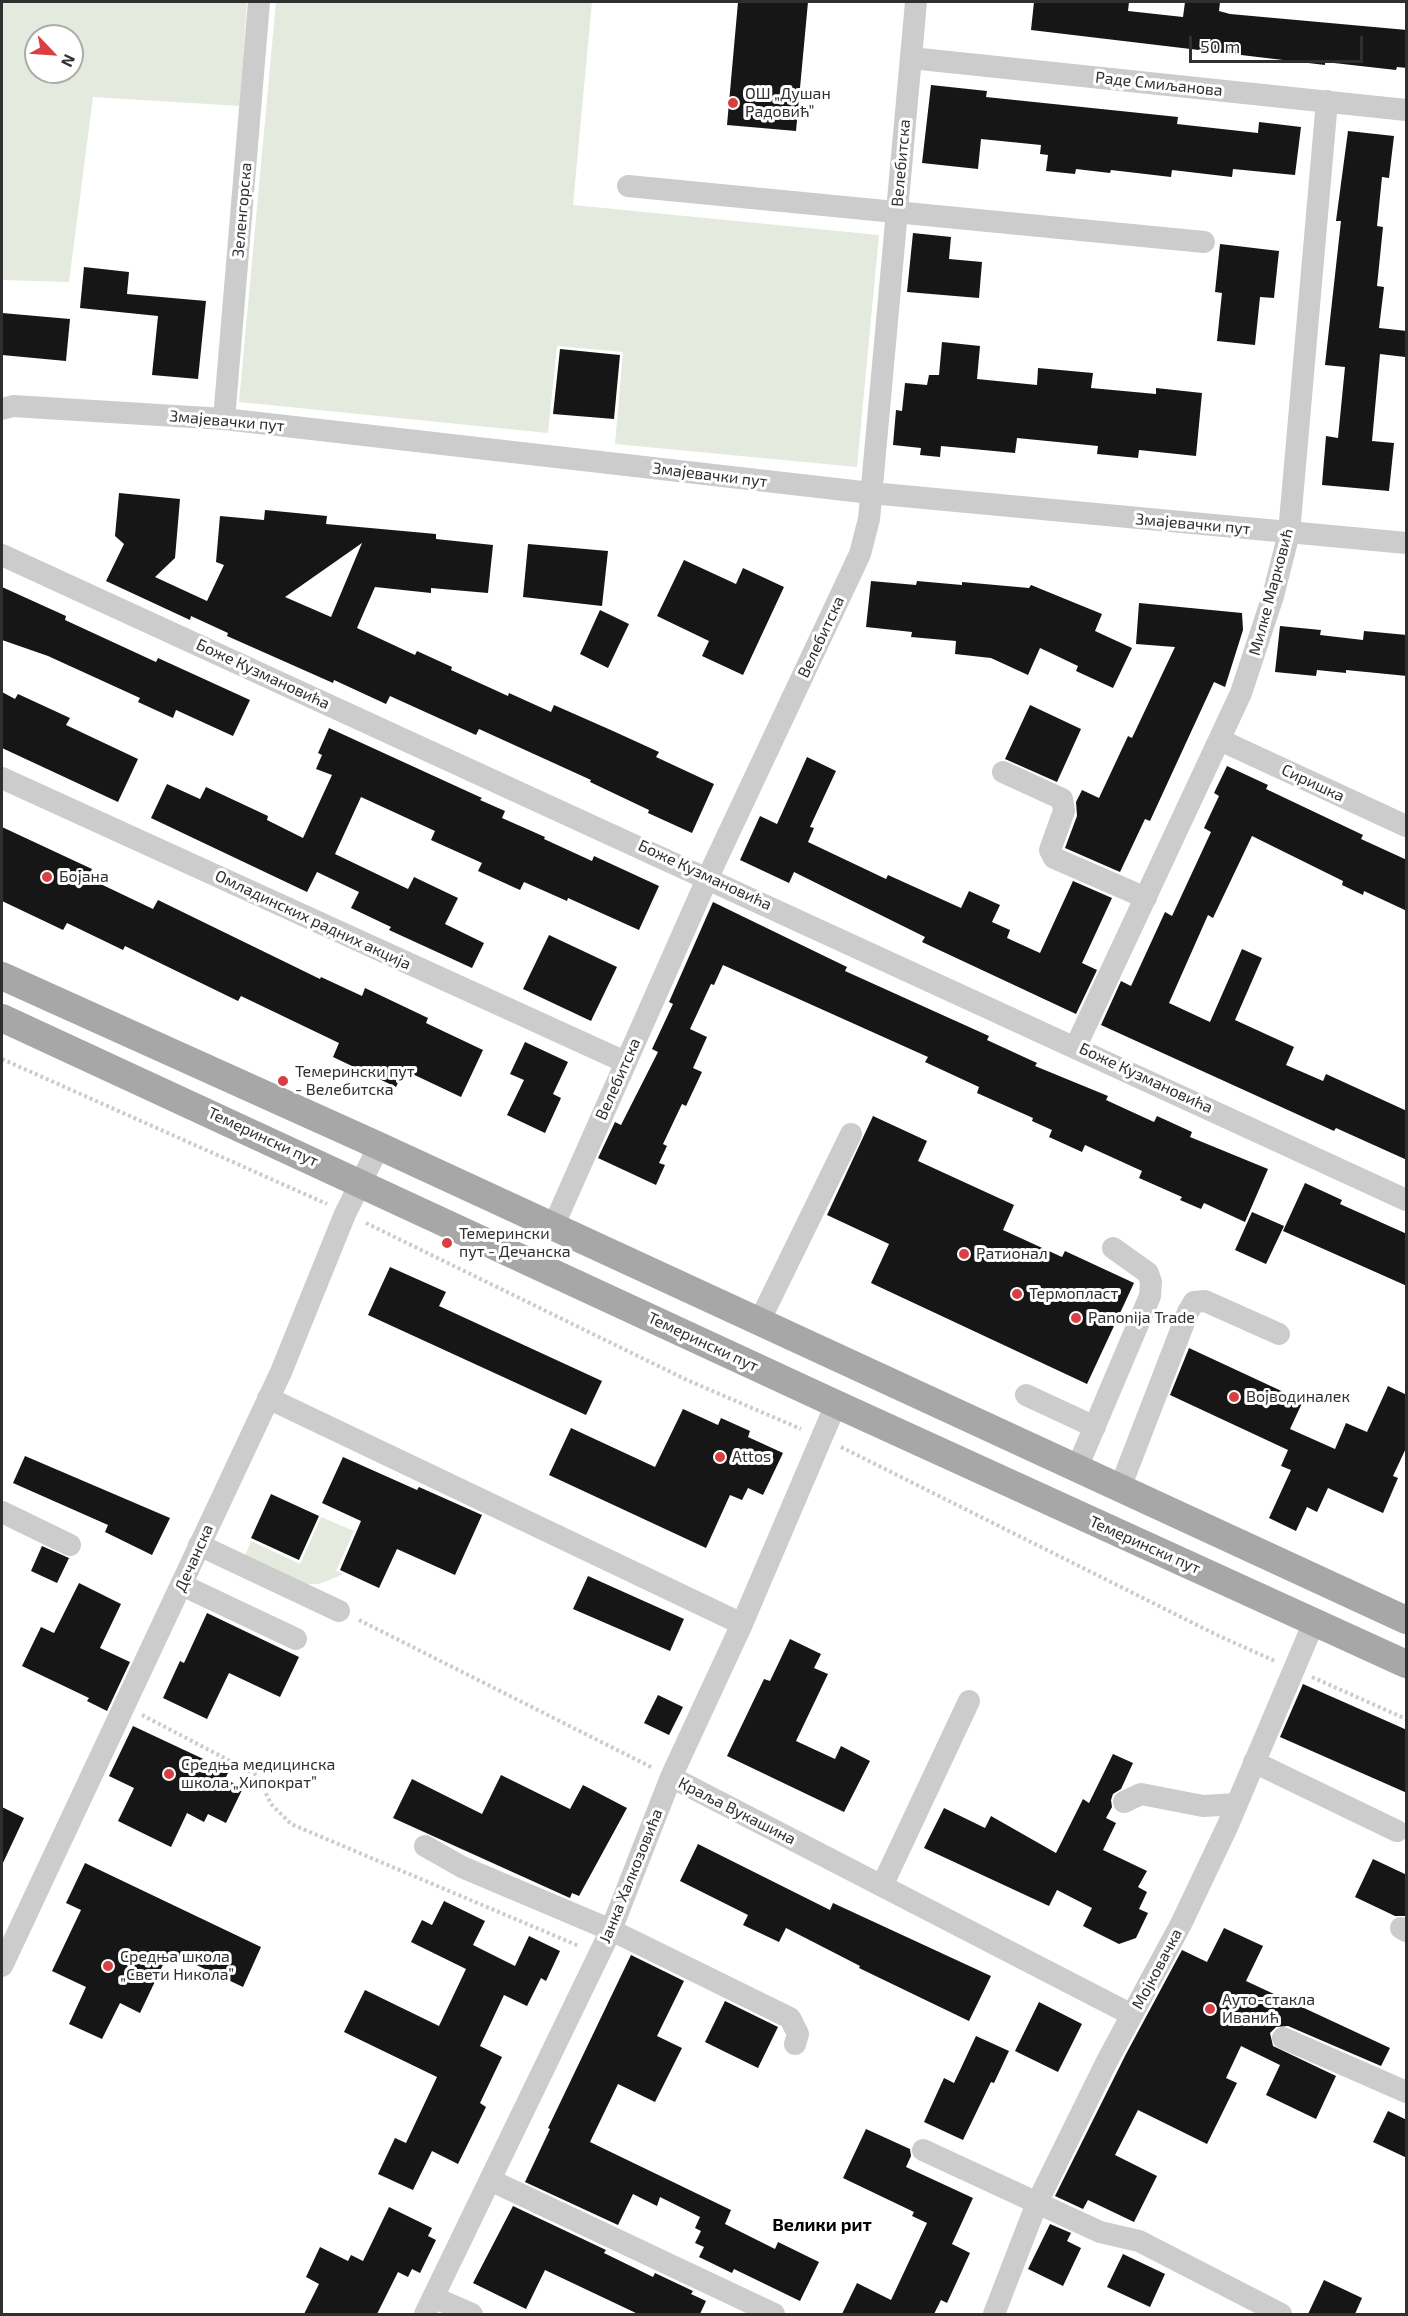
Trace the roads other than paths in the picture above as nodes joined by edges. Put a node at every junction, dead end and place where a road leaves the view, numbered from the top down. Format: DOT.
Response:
graph roads {
  1 [pos="259,2"];
  2 [pos="916,2"];
  3 [pos="911,58"];
  4 [pos="1327,101"];
  5 [pos="1407,110"];
  6 [pos="628,186"];
  7 [pos="897,214"];
  8 [pos="1204,242"];
  9 [pos="5,406"];
  10 [pos="224,419"];
  11 [pos="871,493"];
  12 [pos="1289,533"];
  13 [pos="1407,543"];
  14 [pos="2,555"];
  15 [pos="1220,740"];
  16 [pos="1003,772"];
  17 [pos="2,778"];
  18 [pos="1407,826"];
  19 [pos="708,877"];
  20 [pos="1146,898"];
  21 [pos="2,976"];
  22 [pos="2,1018"];
  23 [pos="1076,1046"];
  24 [pos="625,1062"];
  25 [pos="851,1134"];
  26 [pos="379,1146"];
  27 [pos="361,1183"];
  28 [pos="1407,1200"];
  29 [pos="553,1227"];
  30 [pos="1113,1248"];
  31 [pos="759,1322"];
  32 [pos="1279,1334"];
  33 [pos="1026,1395"];
  34 [pos="268,1398"];
  35 [pos="836,1404"];
  36 [pos="1095,1426"];
  37 [pos="1077,1468"];
  38 [pos="1120,1488"];
  39 [pos="2,1512"];
  40 [pos="70,1545"];
  41 [pos="199,1545"];
  42 [pos="182,1585"];
  43 [pos="339,1611"];
  44 [pos="1407,1620"];
  45 [pos="1314,1622"];
  46 [pos="742,1623"];
  47 [pos="296,1639"];
  48 [pos="1407,1664"];
  49 [pos="969,1701"];
  50 [pos="1254,1762"];
  51 [pos="671,1777"];
  52 [pos="1124,1802"];
  53 [pos="1237,1804"];
  54 [pos="1397,1831"];
  55 [pos="425,1846"];
  56 [pos="882,1886"];
  57 [pos="611,1930"];
  58 [pos="2,1966"];
  59 [pos="1132,2015"];
  60 [pos="1283,2038"];
  61 [pos="795,2044"];
  62 [pos="1407,2092"];
  63 [pos="922,2150"];
  64 [pos="490,2180"];
  65 [pos="1037,2203"];
  66 [pos="429,2306"];
  67 [pos="472,2314"];
  68 [pos="774,2314"];
  69 [pos="994,2314"];
  70 [pos="1281,2314"];
  1 -- 10 [label="street, Зеленгорска"];
  2 -- 3 [label="street, Велебитска"];
  3 -- 4 [label="street, Раде Смиљанова"];
  3 -- 7 [label="street, Велебитска"];
  4 -- 5 [label="street, Раде Смиљанова"];
  4 -- 12 [label="street, Милке Марковић"];
  6 -- 7 [label="street"];
  7 -- 8 [label="street"];
  7 -- 11 [label="street, Велебитска"];
  9 -- 10 [label="street, Змајевачки пут"];
  10 -- 11 [label="street, Змајевачки пут"];
  11 -- 12 [label="street, Змајевачки пут"];
  11 -- 19 [label="street, Велебитска"];
  12 -- 13 [label="street, Змајевачки пут"];
  12 -- 15 [label="street, Милке Марковић"];
  14 -- 19 [label="street, Боже Кузмановића"];
  15 -- 18 [label="street, Сиришка"];
  15 -- 20 [label="street, Милке Марковић"];
  16 -- 20 [label="street"];
  17 -- 24 [label="street, Омладинских радних акција"];
  19 -- 23 [label="street, Боже Кузмановића"];
  19 -- 24 [label="street, Велебитска"];
  20 -- 23 [label="street, Милке Марковић"];
  21 -- 26 [label="main road"];
  22 -- 27 [label="main road, Темерински пут"];
  23 -- 28 [label="street, Боже Кузмановића"];
  24 -- 29 [label="street, Велебитска"];
  25 -- 31 [label="street"];
  26 -- 27 [label="street, Дечанска"];
  26 -- 29 [label="main road"];
  27 -- 34 [label="street, Дечанска"];
  27 -- 35 [label="main road, Темерински пут"];
  29 -- 31 [label="main road"];
  30 -- 36 [label="street"];
  31 -- 37 [label="main road"];
  32 -- 38 [label="street"];
  33 -- 36 [label="street"];
  34 -- 41 [label="street, Дечанска"];
  34 -- 46 [label="street"];
  35 -- 45 [label="main road, Темерински пут"];
  35 -- 46 [label="street, Јанка Халкозовића"];
  36 -- 37 [label="street"];
  37 -- 38 [label="main road"];
  38 -- 44 [label="main road"];
  39 -- 40 [label="street"];
  41 -- 42 [label="street, Дечанска"];
  41 -- 43 [label="street"];
  42 -- 47 [label="street"];
  42 -- 58 [label="street, Дечанска"];
  45 -- 48 [label="main road, Темерински пут"];
  45 -- 50 [label="street, Мојковачка"];
  46 -- 51 [label="street, Јанка Халкозовића"];
  49 -- 56 [label="street"];
  50 -- 53 [label="street, Мојковачка"];
  50 -- 54 [label="street"];
  51 -- 56 [label="street, Краља Вукашина"];
  51 -- 57 [label="street, Јанка Халкозовића"];
  52 -- 53 [label="street"];
  53 -- 59 [label="street, Мојковачка"];
  55 -- 57 [label="street"];
  56 -- 59 [label="street, Краља Вукашина"];
  57 -- 61 [label="street"];
  57 -- 64 [label="street, Јанка Халкозовића"];
  59 -- 65 [label="street, Мојковачка"];
  60 -- 62 [label="street"];
  63 -- 65 [label="street"];
  64 -- 66 [label="street, Јанка Халкозовића"];
  64 -- 68 [label="street"];
  65 -- 69 [label="street, Мојковачка"];
  65 -- 70 [label="street"];
  66 -- 67 [label="street"];
}
